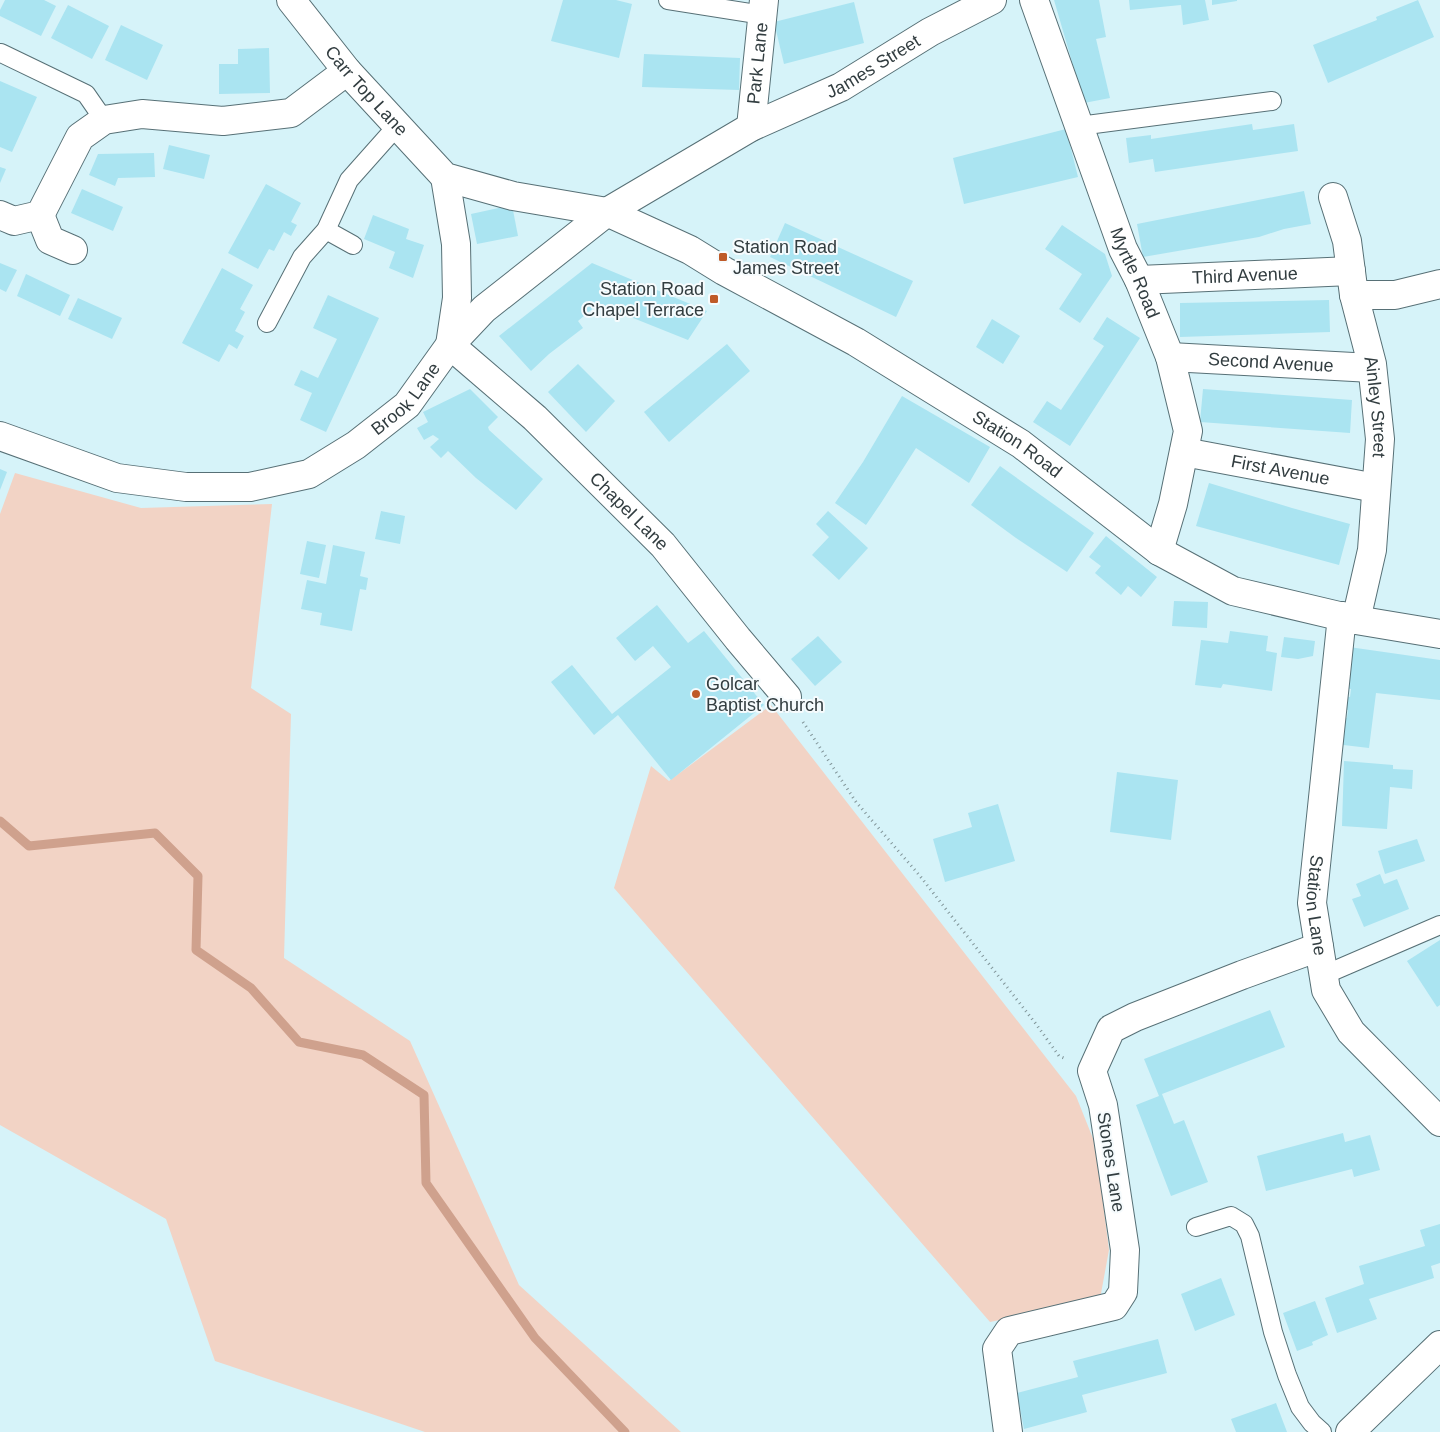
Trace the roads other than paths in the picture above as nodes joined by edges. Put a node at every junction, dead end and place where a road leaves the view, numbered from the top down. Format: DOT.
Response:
graph roads {
  1 [pos="292,0"];
  2 [pos="668,0"];
  3 [pos="992,0"];
  4 [pos="1034,0"];
  5 [pos="764,7"];
  6 [pos="1,53"];
  7 [pos="347,71"];
  8 [pos="1272,101"];
  9 [pos="104,120"];
  10 [pos="397,126"];
  11 [pos="1079,126"];
  12 [pos="752,127"];
  13 [pos="446,177"];
  14 [pos="1333,197"];
  15 [pos="607,212"];
  16 [pos="0,215"];
  17 [pos="40,215"];
  18 [pos="326,230"];
  19 [pos="353,245"];
  20 [pos="73,250"];
  21 [pos="1138,280"];
  22 [pos="1352,283"];
  23 [pos="1440,284"];
  24 [pos="267,323"];
  25 [pos="450,345"];
  26 [pos="1170,357"];
  27 [pos="1372,368"];
  28 [pos="0,436"];
  29 [pos="1184,452"];
  30 [pos="1376,488"];
  31 [pos="1159,551"];
  32 [pos="1349,618"];
  33 [pos="1440,634"];
  34 [pos="787,697"];
  35 [pos="1440,925"];
  36 [pos="1319,947"];
  37 [pos="1324,975"];
  38 [pos="1440,1122"];
  39 [pos="1196,1227"];
  40 [pos="1440,1345"];
  41 [pos="1008,1432"];
  42 [pos="1322,1432"];
  43 [pos="1350,1432"];
  1 -- 7 [label="street, Carr Top Lane"];
  2 -- 5 [label="lane"];
  3 -- 12 [label="street, James Street"];
  4 -- 11 [label="street, Myrtle Road"];
  5 -- 12 [label="street, Park Lane"];
  6 -- 9 [label="lane"];
  7 -- 9 [label="street"];
  7 -- 10 [label="street, Carr Top Lane"];
  8 -- 11 [label="lane"];
  9 -- 17 [label="street"];
  10 -- 13 [label="street, Carr Top Lane"];
  10 -- 18 [label="lane"];
  11 -- 21 [label="street, Myrtle Road"];
  12 -- 15 [label="street, Brook Lane"];
  13 -- 15 [label="street"];
  13 -- 25 [label="street"];
  14 -- 22 [label="street, Ainley Street"];
  15 -- 25 [label="street, Brook Lane"];
  15 -- 31 [label="street, Station Road"];
  16 -- 17 [label="street"];
  17 -- 20 [label="street"];
  18 -- 19 [label="lane"];
  18 -- 24 [label="lane"];
  21 -- 22 [label="street, Third Avenue"];
  21 -- 26 [label="street, Myrtle Road"];
  22 -- 23 [label="street, Third Avenue"];
  22 -- 27 [label="street, Ainley Street"];
  25 -- 28 [label="street, Brook Lane"];
  25 -- 34 [label="street, Chapel Lane"];
  26 -- 27 [label="street, Second Avenue"];
  26 -- 29 [label="street, Myrtle Road"];
  27 -- 30 [label="street, Ainley Street"];
  29 -- 30 [label="street, First Avenue"];
  29 -- 31 [label="street, Myrtle Road"];
  30 -- 32 [label="street, Ainley Street"];
  31 -- 32 [label="street, Station Road"];
  32 -- 33 [label="street, Station Road"];
  32 -- 36 [label="street, Station Lane"];
  35 -- 37 [label="lane"];
  36 -- 37 [label="street, Station Lane"];
  36 -- 41 [label="street, Stones Lane"];
  37 -- 38 [label="street, Station Lane"];
  39 -- 42 [label="lane"];
  40 -- 43 [label="street"];
}
